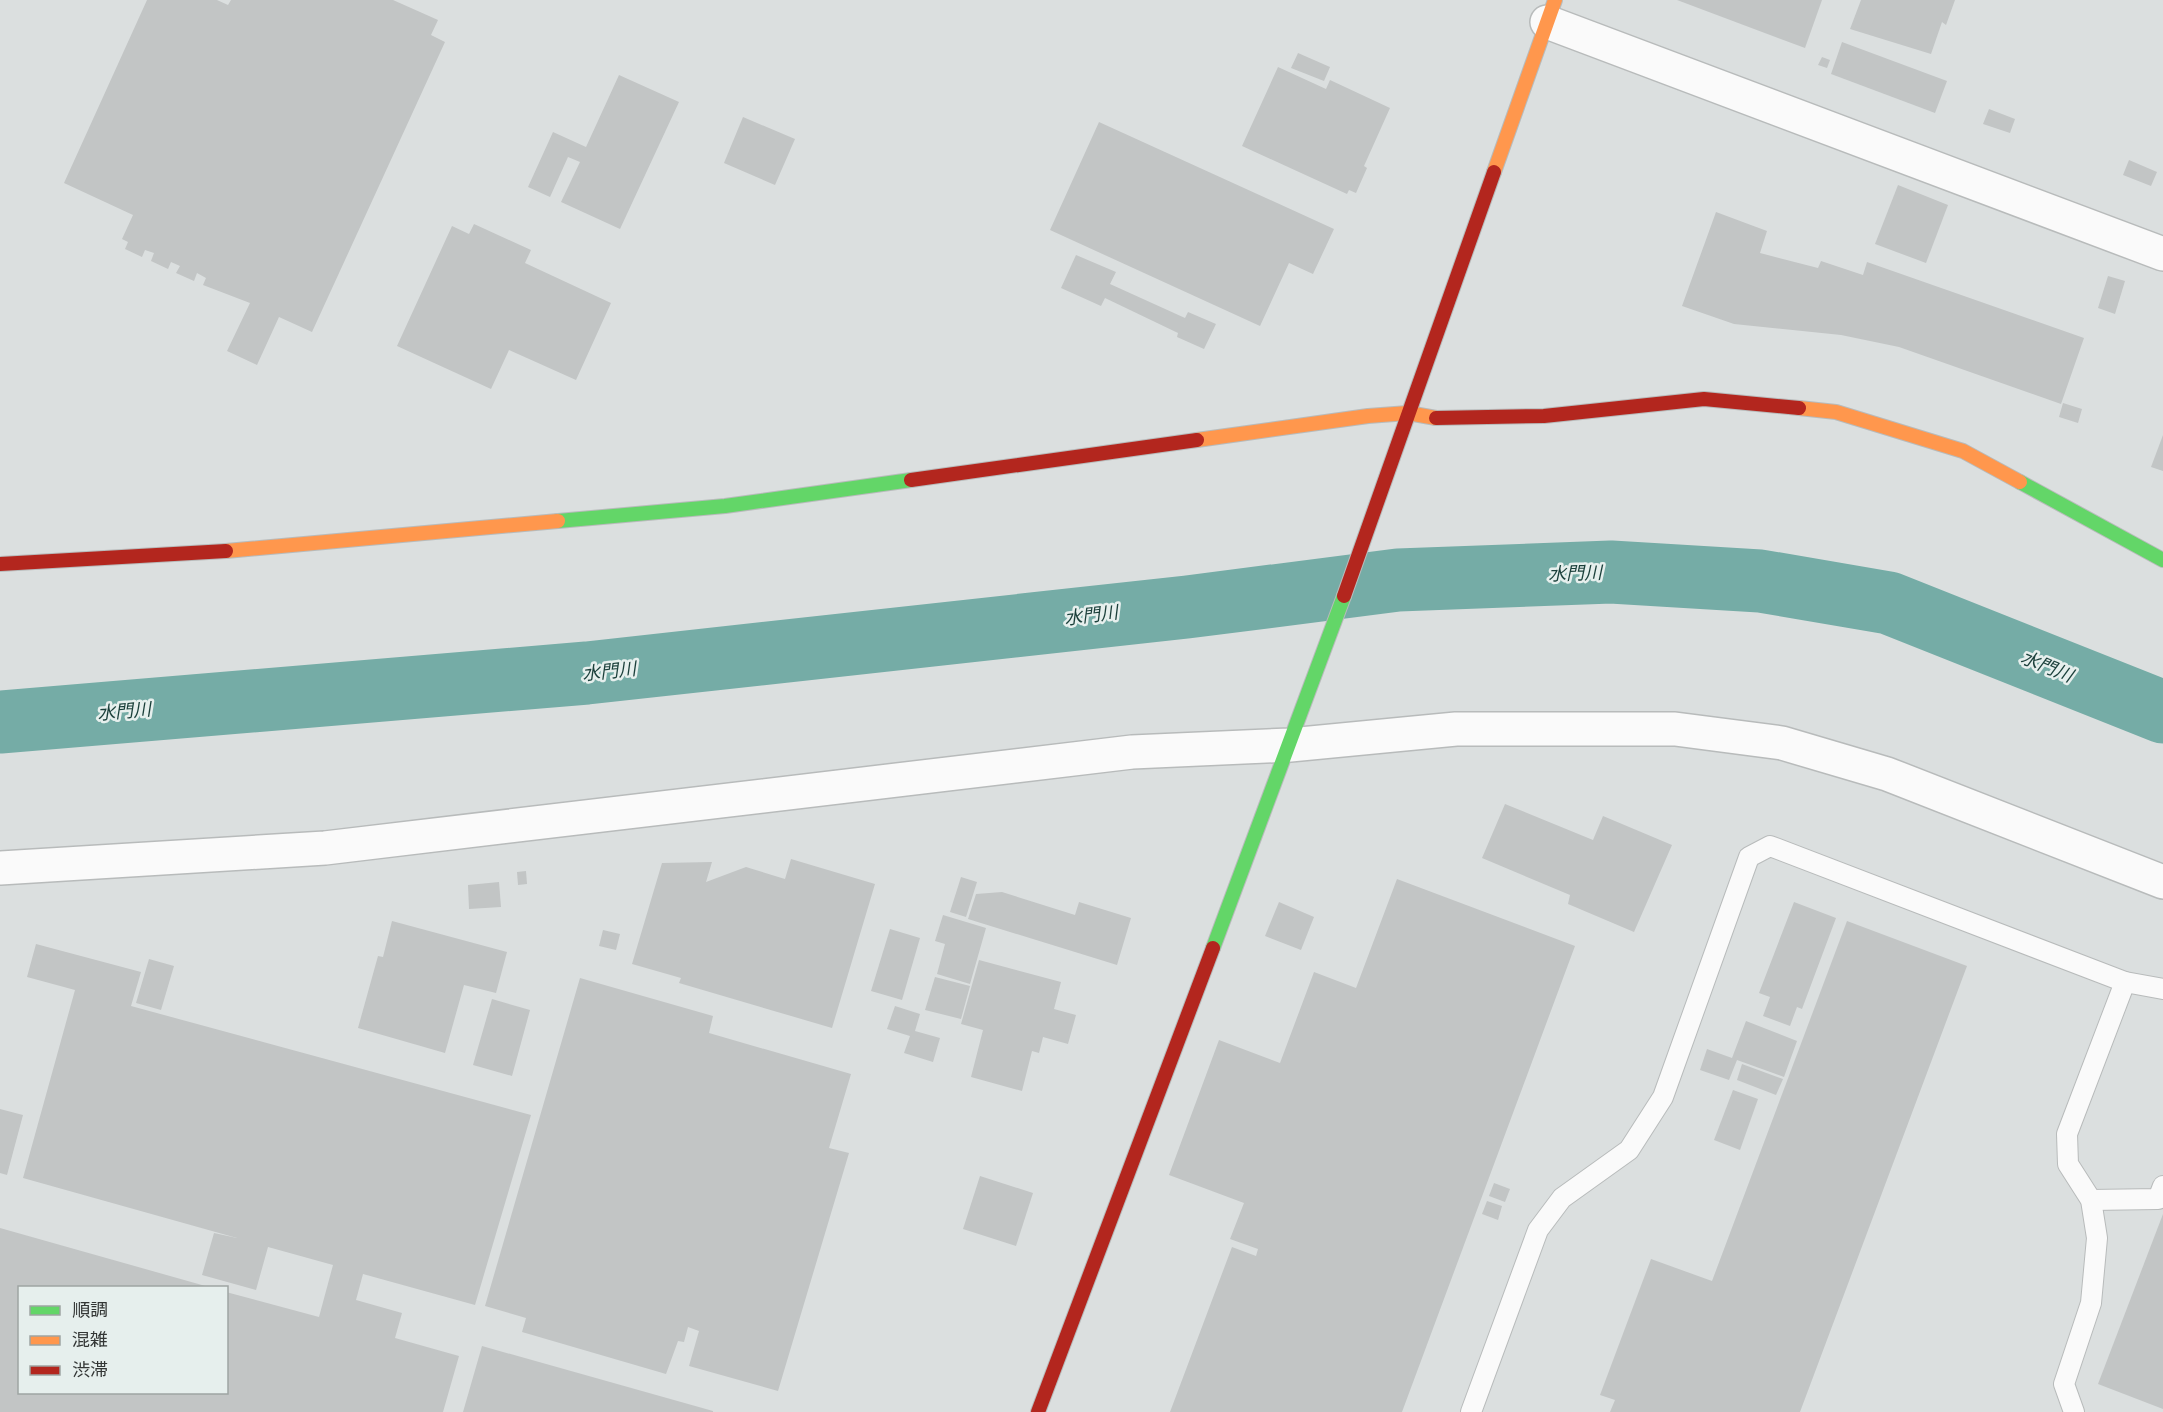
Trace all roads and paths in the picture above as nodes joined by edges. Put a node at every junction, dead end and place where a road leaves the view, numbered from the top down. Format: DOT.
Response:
graph roads {
  1 [pos="1551,11"];
  2 [pos="2163,254"];
  3 [pos="1408,413"];
  4 [pos="2163,560"];
  5 [pos="0,564"];
  6 [pos="1290,745"];
  7 [pos="0,868"];
  8 [pos="2163,882"];
  9 [pos="2125,982"];
  10 [pos="2163,989"];
  11 [pos="2163,1186"];
  12 [pos="2091,1200"];
  13 [pos="1038,1412"];
  14 [pos="1471,1412"];
  15 [pos="2074,1412"];
  1 -- 2 [label="street"];
  1 -- 3 [label="street"];
  3 -- 4 [label="street"];
  3 -- 5 [label="street"];
  3 -- 6 [label="street"];
  6 -- 7 [label="street"];
  6 -- 8 [label="street"];
  6 -- 13 [label="street"];
  9 -- 10 [label="lane"];
  9 -- 12 [label="lane"];
  9 -- 14 [label="lane"];
  11 -- 12 [label="lane"];
  12 -- 15 [label="lane"];
}
